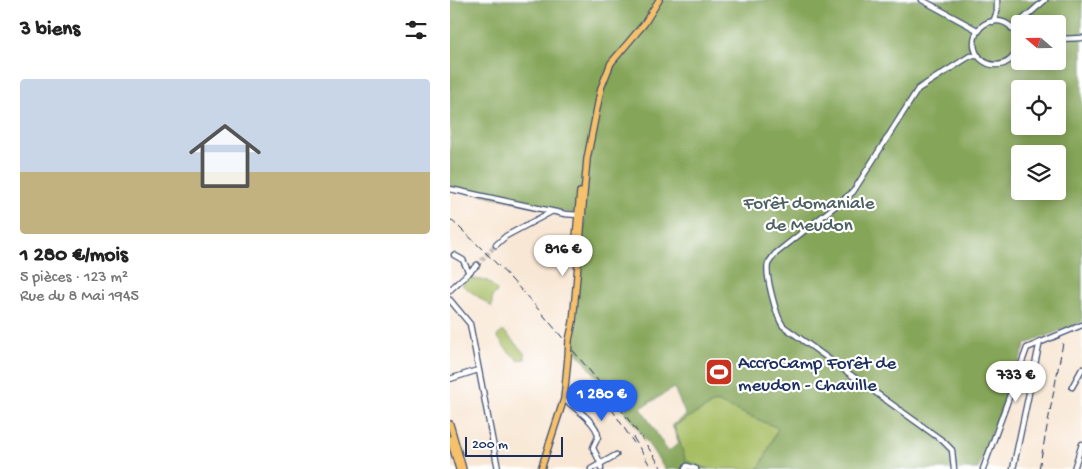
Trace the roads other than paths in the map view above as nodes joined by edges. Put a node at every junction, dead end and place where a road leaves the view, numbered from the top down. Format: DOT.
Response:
graph roads {
  1 [pos="655,0"];
  2 [pos="659,0"];
  3 [pos="922,0"];
  4 [pos="998,0"];
  5 [pos="1044,0"];
  6 [pos="997,12"];
  7 [pos="1027,15"];
  8 [pos="993,22"];
  9 [pos="1001,22"];
  10 [pos="1011,27"];
  11 [pos="979,31"];
  12 [pos="1082,38"];
  13 [pos="1066,39"];
  14 [pos="979,56"];
  15 [pos="1011,59"];
  16 [pos="450,189"];
  17 [pos="553,212"];
  18 [pos="580,218"];
  19 [pos="496,245"];
  20 [pos="454,255"];
  21 [pos="477,265"];
  22 [pos="468,273"];
  23 [pos="450,290"];
  24 [pos="450,300"];
  25 [pos="1082,327"];
  26 [pos="1040,341"];
  27 [pos="1082,369"];
  28 [pos="478,370"];
  29 [pos="450,379"];
  30 [pos="1072,387"];
  31 [pos="564,400"];
  32 [pos="450,424"];
  33 [pos="450,439"];
  34 [pos="1082,444"];
  35 [pos="616,455"];
  36 [pos="600,466"];
  37 [pos="985,468"];
  38 [pos="459,469"];
  39 [pos="463,469"];
  40 [pos="498,469"];
  41 [pos="541,469"];
  42 [pos="591,469"];
  43 [pos="685,469"];
  44 [pos="696,469"];
  45 [pos="954,469"];
  46 [pos="1013,469"];
  47 [pos="1074,469"];
  1 -- 18 [label="main road"];
  2 -- 18 [label="main road"];
  3 -- 11 [label="street"];
  4 -- 6 [label="street"];
  5 -- 7 [label="street"];
  6 -- 8 [label="street"];
  6 -- 9 [label="street"];
  8 -- 9 [label="street"];
  8 -- 11 [label="street"];
  9 -- 10 [label="street"];
  11 -- 14 [label="street"];
  12 -- 13 [label="street"];
  14 -- 15 [label="street"];
  14 -- 45 [label="street"];
  16 -- 17 [label="street"];
  17 -- 18 [label="street"];
  17 -- 19 [label="street"];
  18 -- 31 [label="main road, bridge"];
  20 -- 22 [label="street"];
  21 -- 22 [label="street"];
  22 -- 23 [label="street"];
  24 -- 28 [label="street"];
  25 -- 26 [label="street"];
  26 -- 37 [label="street"];
  26 -- 46 [label="street"];
  27 -- 30 [label="street"];
  28 -- 29 [label="street"];
  28 -- 40 [label="street"];
  31 -- 36 [label="street"];
  31 -- 41 [label="main road"];
  32 -- 39 [label="main road"];
  33 -- 38 [label="main road"];
  34 -- 47 [label="street"];
  35 -- 36 [label="street"];
  36 -- 42 [label="street"];
  43 -- 44 [label="street"];
}
